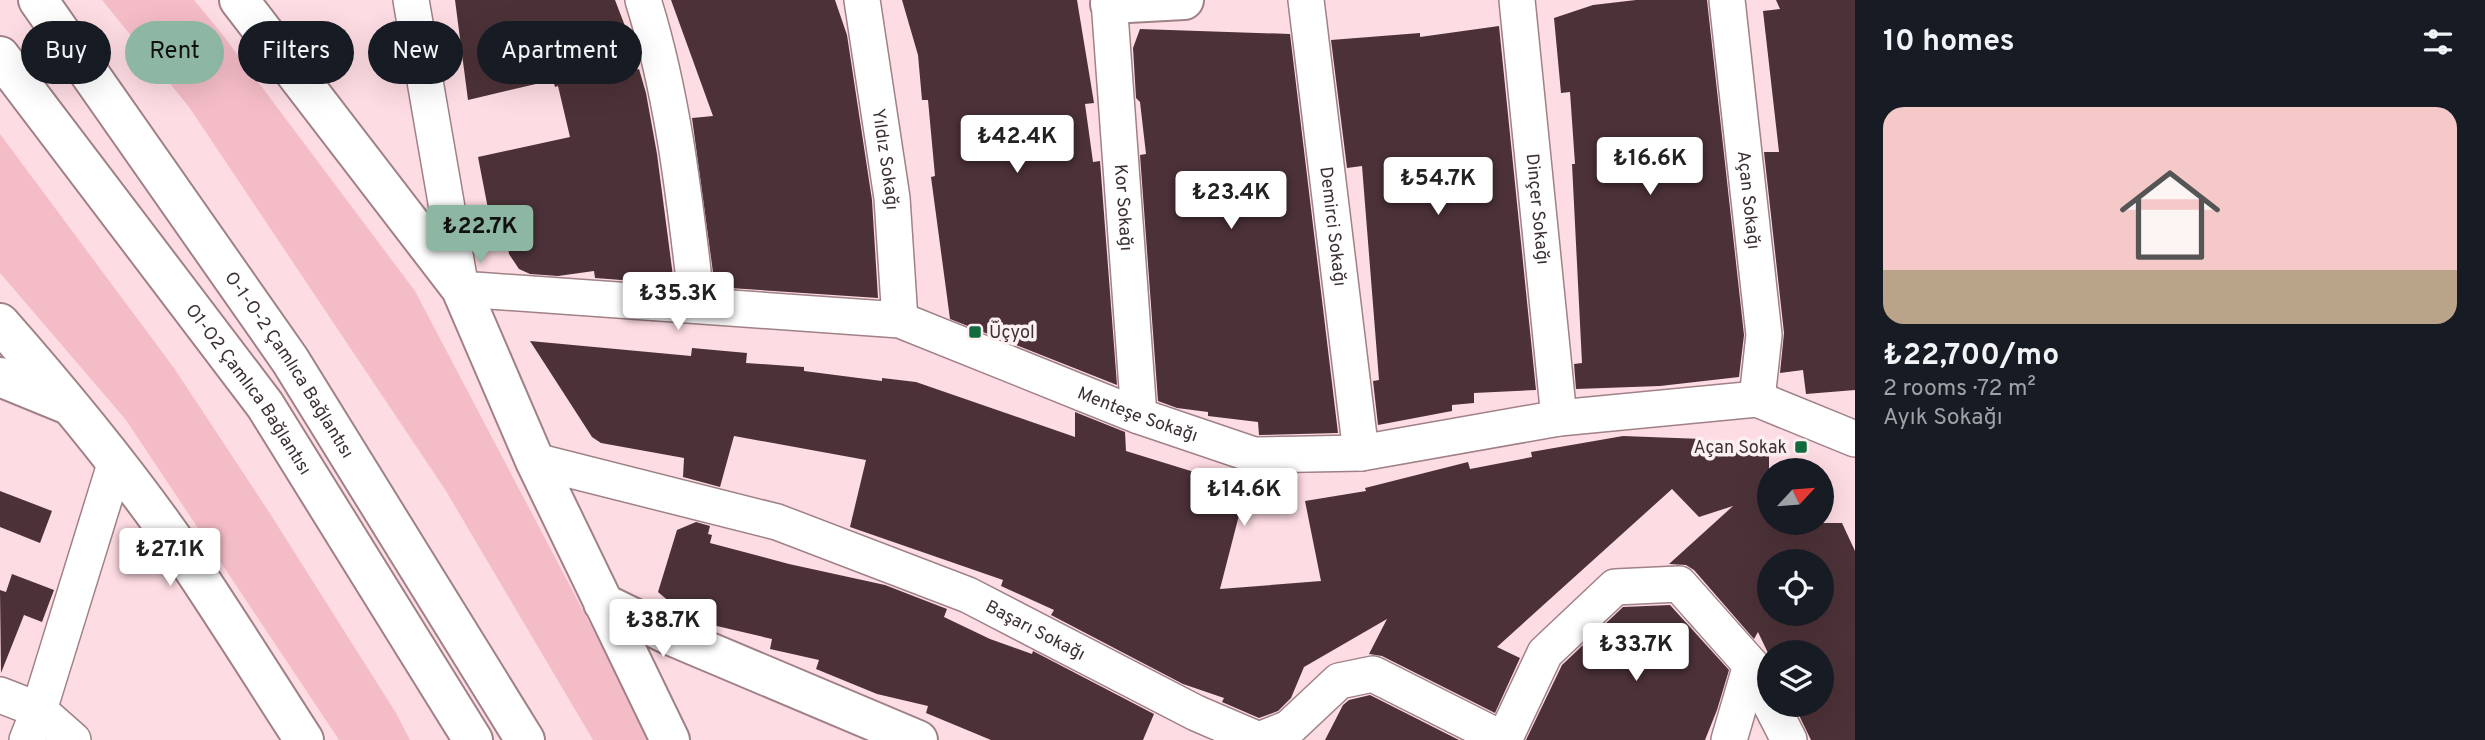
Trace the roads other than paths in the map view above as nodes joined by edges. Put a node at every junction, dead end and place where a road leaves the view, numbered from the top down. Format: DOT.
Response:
graph roads {
  1 [pos="38,0"];
  2 [pos="239,0"];
  3 [pos="411,0"];
  4 [pos="643,0"];
  5 [pos="862,0"];
  6 [pos="1184,0"];
  7 [pos="1307,0"];
  8 [pos="1517,0"];
  9 [pos="1727,0"];
  10 [pos="1110,2"];
  11 [pos="0,56"];
  12 [pos="461,289"];
  13 [pos="697,305"];
  14 [pos="900,320"];
  15 [pos="0,323"];
  16 [pos="0,377"];
  17 [pos="1757,399"];
  18 [pos="74,407"];
  19 [pos="1139,416"];
  20 [pos="1559,418"];
  21 [pos="1855,439"];
  22 [pos="1361,453"];
  23 [pos="116,461"];
  24 [pos="535,461"];
  25 [pos="603,603"];
  26 [pos="1751,665"];
  27 [pos="1757,677"];
  28 [pos="0,695"];
  29 [pos="1777,717"];
  30 [pos="33,725"];
  31 [pos="73,740"];
  32 [pos="304,740"];
  33 [pos="473,740"];
  34 [pos="525,740"];
  35 [pos="670,740"];
  36 [pos="918,740"];
  37 [pos="1504,740"];
  38 [pos="1729,740"];
  39 [pos="1789,740"];
  1 -- 34 [label="main road, O-1-O-2 Çamlıca Bağlantısı"];
  2 -- 12 [label="main road"];
  3 -- 12 [label="street"];
  4 -- 13 [label="street"];
  5 -- 14 [label="street, Yıldız Sokağı"];
  6 -- 10 [label="main road"];
  7 -- 22 [label="street, Demirci Sokağı"];
  8 -- 20 [label="street, Dinçer Sokağı"];
  9 -- 17 [label="street, Açan Sokağı"];
  10 -- 19 [label="street, Kor Sokağı"];
  11 -- 33 [label="main road, O1-O2 Çamlıca Bağlantısı"];
  12 -- 13 [label="street, Menteşe Sokağı"];
  12 -- 24 [label="main road"];
  13 -- 14 [label="street, Menteşe Sokağı"];
  14 -- 19 [label="street, Menteşe Sokağı"];
  15 -- 18 [label="main road"];
  16 -- 18 [label="main road"];
  17 -- 20 [label="street, Menteşe Sokağı"];
  17 -- 21 [label="street, Menteşe Sokağı"];
  18 -- 23 [label="main road"];
  19 -- 22 [label="street, Menteşe Sokağı"];
  20 -- 22 [label="street, Menteşe Sokağı"];
  23 -- 30 [label="street"];
  23 -- 32 [label="main road"];
  24 -- 25 [label="main road"];
  24 -- 37 [label="street, Başarı Sokağı"];
  25 -- 35 [label="main road"];
  25 -- 36 [label="main road"];
  26 -- 27 [label="street"];
  26 -- 37 [label="street"];
  26 -- 38 [label="street"];
  28 -- 30 [label="street"];
  29 -- 39 [label="street"];
  30 -- 31 [label="street"];
}
